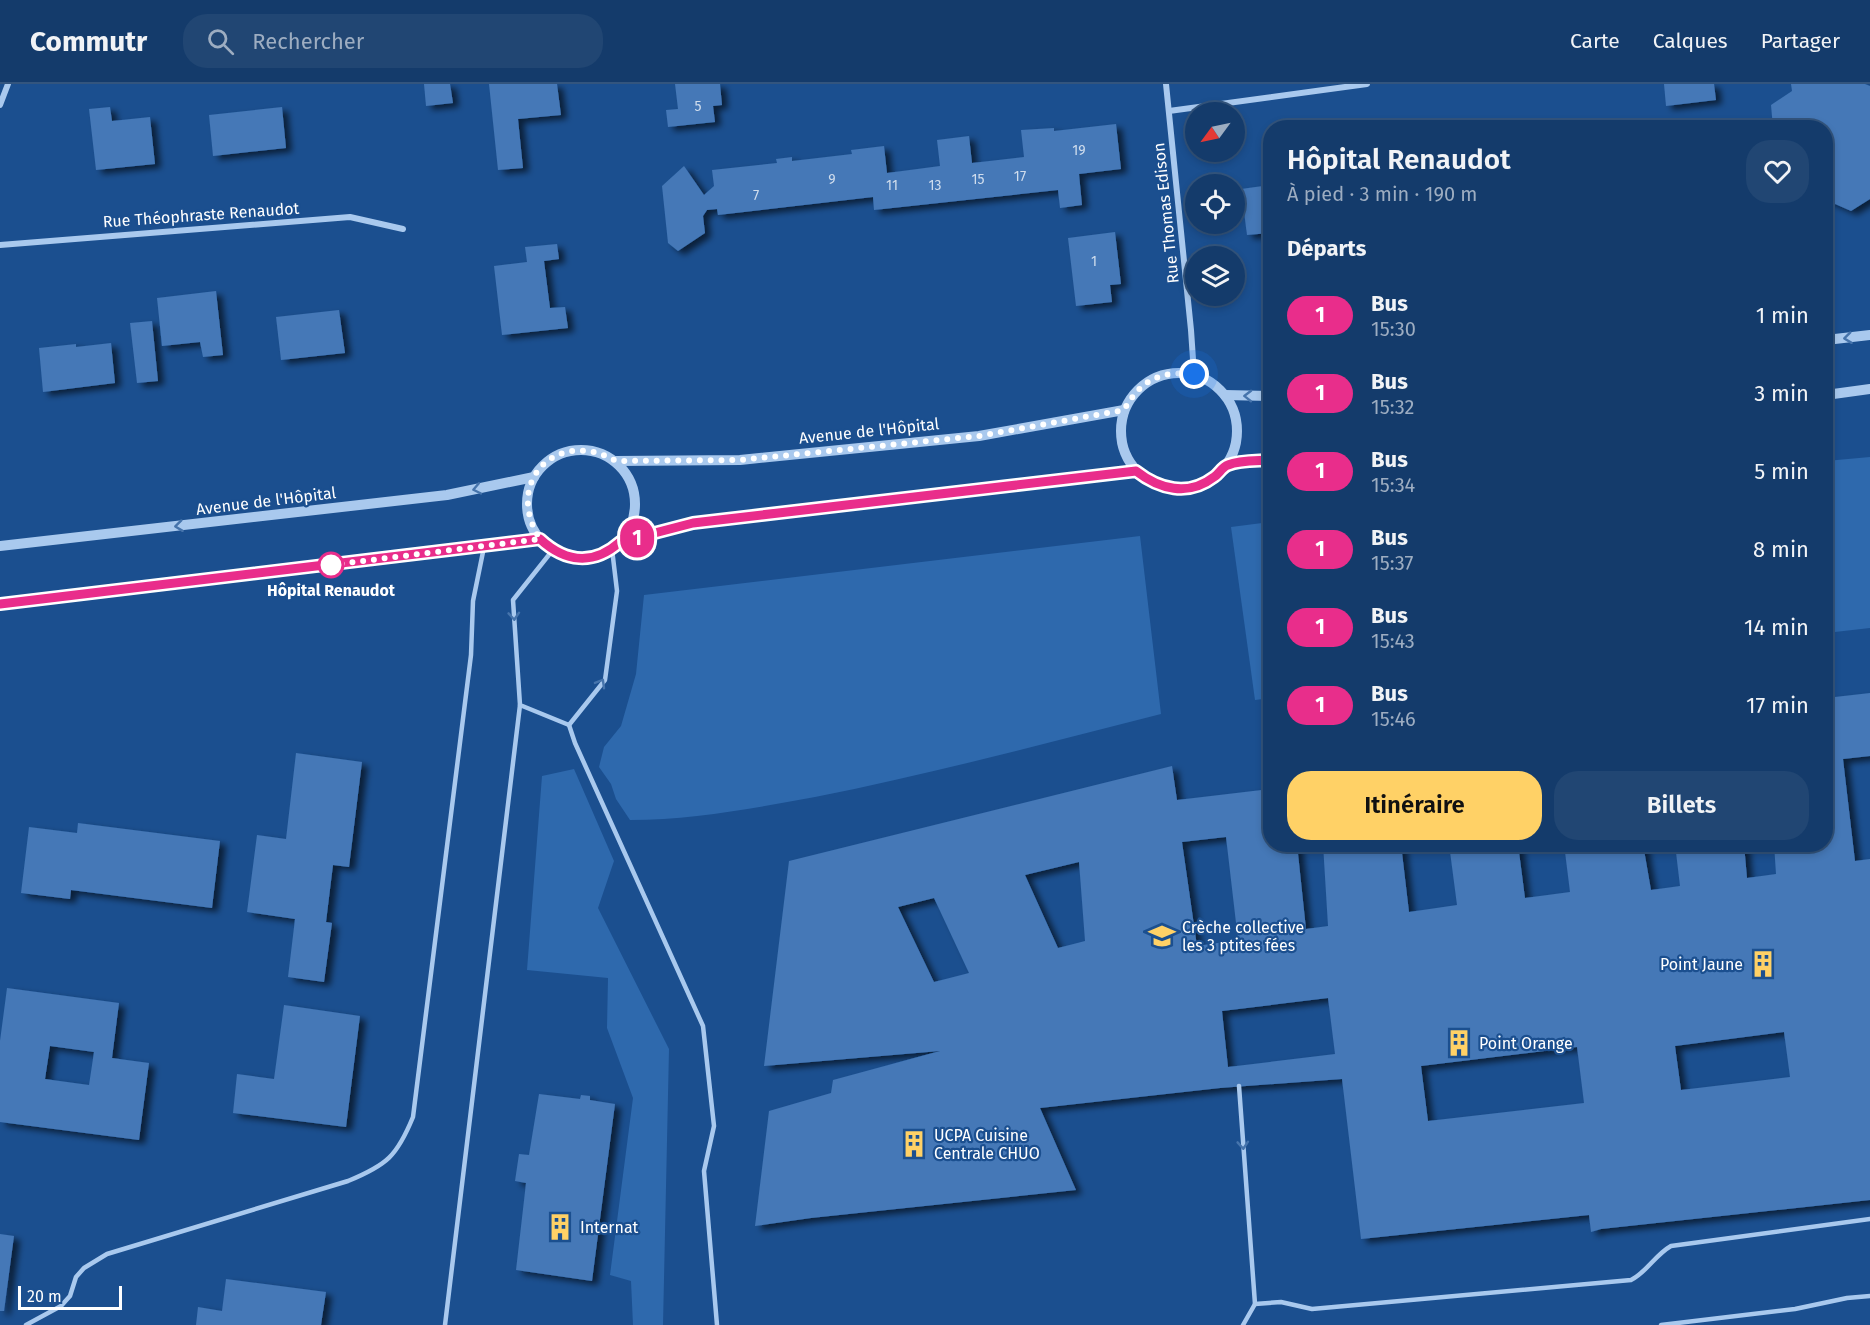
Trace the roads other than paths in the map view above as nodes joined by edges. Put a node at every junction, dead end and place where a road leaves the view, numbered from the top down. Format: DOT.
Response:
graph roads {
  1 [pos="8,84"];
  2 [pos="1166,84"];
  3 [pos="1367,84"];
  4 [pos="0,105"];
  5 [pos="1169,111"];
  6 [pos="403,229"];
  7 [pos="0,244"];
  8 [pos="1870,335"];
  9 [pos="1833,339"];
  10 [pos="1194,374"];
  11 [pos="1870,389"];
  12 [pos="1833,393"];
  13 [pos="1225,395"];
  14 [pos="1263,396"];
  15 [pos="1124,410"];
  16 [pos="616,461"];
  17 [pos="1263,461"];
  18 [pos="1227,465"];
  19 [pos="1136,471"];
  20 [pos="534,477"];
  21 [pos="540,539"];
  22 [pos="0,546"];
  23 [pos="616,546"];
  24 [pos="484,547"];
  25 [pos="552,551"];
  26 [pos="0,604"];
  27 [pos="520,705"];
  28 [pos="569,725"];
  29 [pos="1239,1086"];
  30 [pos="1870,1219"];
  31 [pos="1870,1296"];
  32 [pos="1255,1304"];
  33 [pos="26,1325"];
  34 [pos="445,1325"];
  35 [pos="717,1325"];
  36 [pos="1243,1325"];
  37 [pos="1660,1325"];
  1 -- 4 [label="street"];
  2 -- 5 [label="street, Rue Thomas Edison"];
  3 -- 5 [label="street"];
  5 -- 10 [label="street, Rue Thomas Edison"];
  6 -- 7 [label="street, Rue Théophraste Renaudot"];
  8 -- 9 [label="street, one-way"];
  10 -- 13 [label="street"];
  10 -- 15 [label="street"];
  11 -- 12 [label="street"];
  14 -- 13 [label="street, one-way"];
  13 -- 18 [label="street"];
  15 -- 16 [label="street, Avenue de l'Hôpital"];
  15 -- 19 [label="street"];
  16 -- 20 [label="street"];
  16 -- 23 [label="street"];
  17 -- 18 [label="street"];
  18 -- 19 [label="street"];
  19 -- 23 [label="street"];
  20 -- 21 [label="street"];
  20 -- 22 [label="street, Avenue de l'Hôpital, one-way"];
  21 -- 24 [label="street"];
  21 -- 25 [label="street"];
  23 -- 25 [label="street"];
  28 -- 23 [label="lane, one-way"];
  24 -- 26 [label="street"];
  24 -- 33 [label="lane"];
  25 -- 27 [label="lane, one-way"];
  27 -- 28 [label="lane"];
  27 -- 34 [label="lane"];
  28 -- 35 [label="lane"];
  29 -- 32 [label="lane, one-way"];
  30 -- 32 [label="lane"];
  31 -- 37 [label="lane"];
  32 -- 36 [label="lane"];
}
